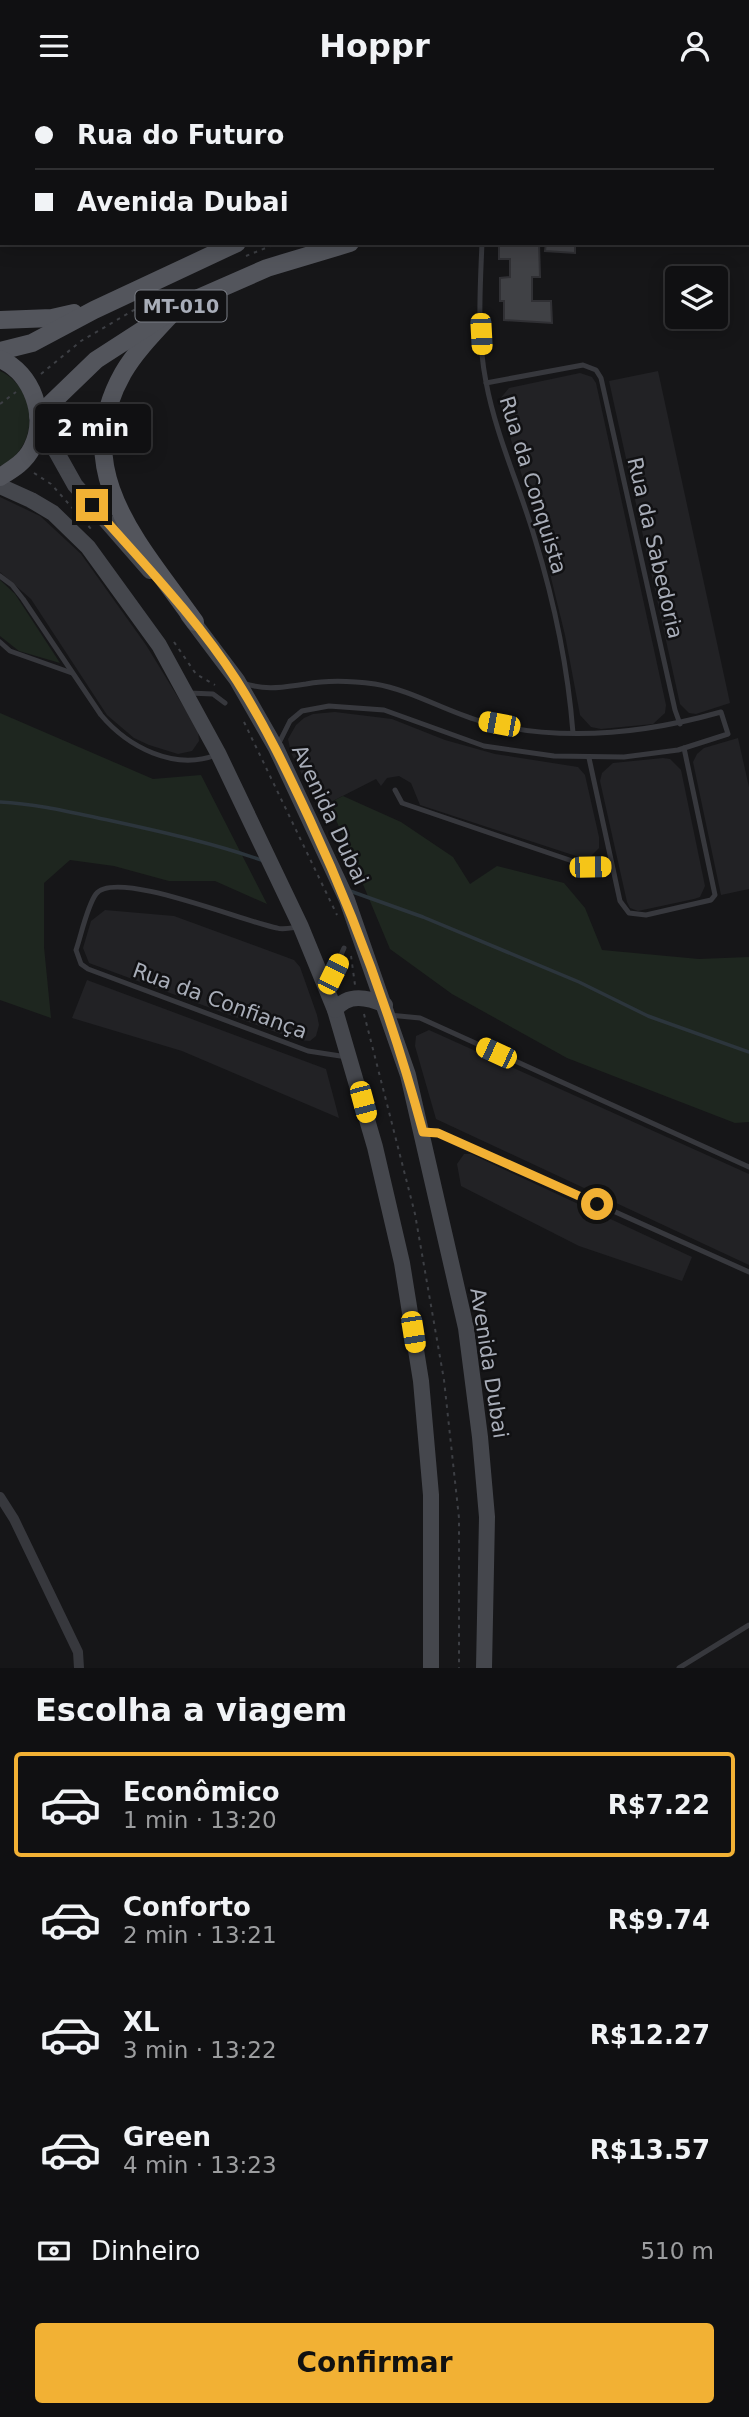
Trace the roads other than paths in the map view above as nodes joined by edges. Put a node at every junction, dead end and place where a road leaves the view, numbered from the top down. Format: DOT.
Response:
graph roads {
  1 [pos="343,245"];
  2 [pos="482,245"];
  3 [pos="241,250"];
  4 [pos="178,307"];
  5 [pos="94,310"];
  6 [pos="0,320"];
  7 [pos="0,351"];
  8 [pos="0,359"];
  9 [pos="486,383"];
  10 [pos="38,418"];
  11 [pos="0,477"];
  12 [pos="0,486"];
  13 [pos="0,576"];
  14 [pos="195,622"];
  15 [pos="0,642"];
  16 [pos="72,673"];
  17 [pos="230,685"];
  18 [pos="185,693"];
  19 [pos="225,703"];
  20 [pos="680,724"];
  21 [pos="573,733"];
  22 [pos="276,748"];
  23 [pos="684,748"];
  24 [pos="218,753"];
  25 [pos="589,758"];
  26 [pos="395,790"];
  27 [pos="611,866"];
  28 [pos="301,926"];
  29 [pos="344,948"];
  30 [pos="326,988"];
  31 [pos="335,1010"];
  32 [pos="386,1010"];
  33 [pos="350,1058"];
  34 [pos="423,1132"];
  35 [pos="749,1167"];
  36 [pos="749,1272"];
  37 [pos="0,1497"];
  38 [pos="749,1625"];
  39 [pos="79,1668"];
  40 [pos="431,1668"];
  41 [pos="484,1668"];
  42 [pos="679,1668"];
  1 -- 4 [label="main road, MT-010"];
  2 -- 9 [label="lane, Rua da Conquista"];
  3 -- 5 [label="main road, MT-010"];
  4 -- 10 [label="main road, MT-010"];
  4 -- 14 [label="main road"];
  5 -- 6 [label="main road"];
  5 -- 7 [label="main road, MT-010"];
  8 -- 10 [label="main road"];
  9 -- 20 [label="lane, Rua da Sabedoria"];
  9 -- 21 [label="lane, Rua da Conquista"];
  10 -- 11 [label="main road, MT-010"];
  10 -- 14 [label="street, Avenida Dubai"];
  12 -- 18 [label="street"];
  13 -- 16 [label="lane"];
  14 -- 17 [label="street, Avenida Dubai"];
  15 -- 16 [label="lane"];
  16 -- 24 [label="lane"];
  17 -- 21 [label="lane"];
  17 -- 22 [label="street, Avenida Dubai"];
  18 -- 19 [label="lane"];
  18 -- 24 [label="street"];
  20 -- 21 [label="lane"];
  20 -- 23 [label="lane"];
  22 -- 25 [label="lane"];
  22 -- 32 [label="street, Avenida Dubai"];
  23 -- 25 [label="lane"];
  23 -- 27 [label="lane"];
  24 -- 28 [label="street"];
  25 -- 27 [label="lane"];
  26 -- 27 [label="lane"];
  28 -- 30 [label="street"];
  28 -- 33 [label="lane, Rua da Confiança"];
  29 -- 30 [label="lane"];
  30 -- 31 [label="street"];
  31 -- 32 [label="street"];
  31 -- 33 [label="street"];
  32 -- 34 [label="street, Avenida Dubai"];
  32 -- 35 [label="lane"];
  33 -- 40 [label="street"];
  34 -- 36 [label="lane"];
  34 -- 41 [label="street, Avenida Dubai"];
  37 -- 39 [label="street"];
  38 -- 42 [label="lane"];
}
